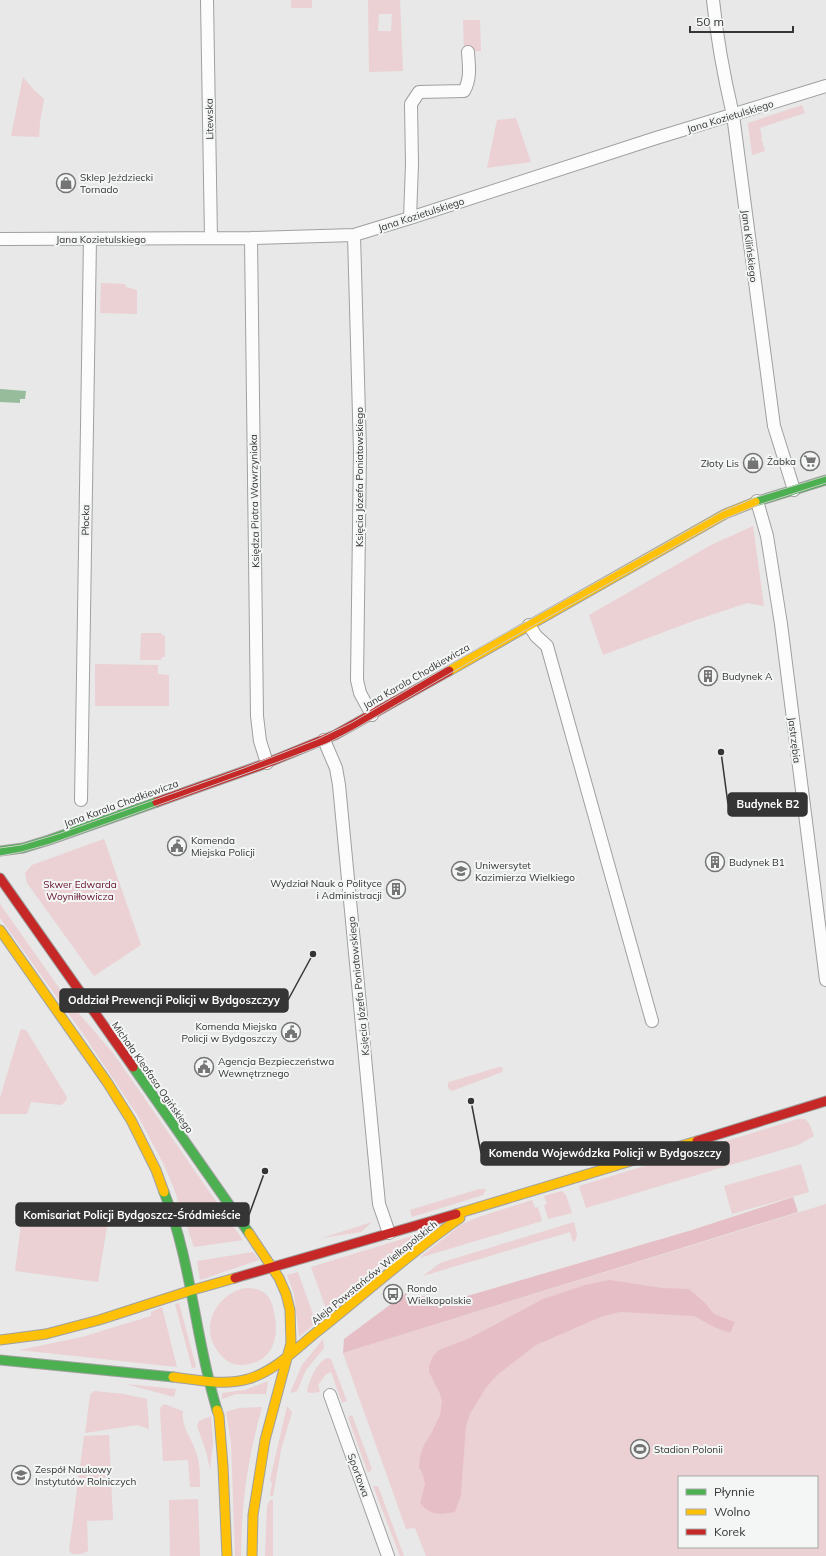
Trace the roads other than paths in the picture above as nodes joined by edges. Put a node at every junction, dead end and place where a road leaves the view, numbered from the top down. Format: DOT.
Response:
graph roads {
  1 [pos="207,0"];
  2 [pos="713,0"];
  3 [pos="468,52"];
  4 [pos="826,86"];
  5 [pos="733,115"];
  6 [pos="410,218"];
  7 [pos="354,235"];
  8 [pos="211,238"];
  9 [pos="251,238"];
  10 [pos="90,239"];
  11 [pos="0,240"];
  12 [pos="826,480"];
  13 [pos="794,490"];
  14 [pos="757,501"];
  15 [pos="528,625"];
  16 [pos="372,715"];
  17 [pos="324,740"];
  18 [pos="267,762"];
  19 [pos="81,800"];
  20 [pos="0,851"];
  21 [pos="0,878"];
  22 [pos="0,930"];
  23 [pos="826,980"];
  24 [pos="652,1021"];
  25 [pos="826,1101"];
  26 [pos="475,1208"];
  27 [pos="389,1234"];
  28 [pos="273,1268"];
  29 [pos="189,1291"];
  30 [pos="0,1340"];
  31 [pos="288,1355"];
  32 [pos="0,1360"];
  33 [pos="208,1381"];
  34 [pos="330,1395"];
  35 [pos="226,1556"];
  36 [pos="252,1556"];
  37 [pos="388,1556"];
  1 -- 8 [label="street, Litewska"];
  2 -- 5 [label="street, Jana Kilińskiego"];
  3 -- 6 [label="street"];
  4 -- 5 [label="street, Jana Kozietulskiego"];
  5 -- 6 [label="street, Jana Kozietulskiego"];
  5 -- 13 [label="street, Jana Kilińskiego"];
  6 -- 7 [label="street, Jana Kozietulskiego"];
  7 -- 9 [label="street, Jana Kozietulskiego"];
  7 -- 16 [label="street, Księcia Józefa Poniatowskiego"];
  8 -- 9 [label="street, Jana Kozietulskiego"];
  8 -- 10 [label="street, Jana Kozietulskiego"];
  9 -- 18 [label="street, Księdza Piotra Wawrzyniaka"];
  10 -- 11 [label="street, Jana Kozietulskiego"];
  10 -- 19 [label="street, Płocka"];
  12 -- 13 [label="street, Jana Karola Chodkiewicza"];
  13 -- 14 [label="street, Jana Karola Chodkiewicza"];
  14 -- 15 [label="street, Jana Karola Chodkiewicza"];
  14 -- 23 [label="street, Jastrzębia"];
  15 -- 16 [label="street, Jana Karola Chodkiewicza"];
  15 -- 24 [label="street"];
  16 -- 17 [label="street, Jana Karola Chodkiewicza"];
  17 -- 18 [label="street, Jana Karola Chodkiewicza"];
  17 -- 27 [label="street, Księcia Józefa Poniatowskiego"];
  18 -- 20 [label="street, Jana Karola Chodkiewicza"];
  21 -- 28 [label="street, Michała Kleofasa Ogińskiego"];
  22 -- 29 [label="street"];
  25 -- 26 [label="street, Aleja Powstańców Wielkopolskich"];
  26 -- 27 [label="street, Aleja Powstańców Wielkopolskich"];
  26 -- 31 [label="street, Aleja Powstańców Wielkopolskich"];
  27 -- 28 [label="street, Aleja Powstańców Wielkopolskich"];
  28 -- 29 [label="street"];
  28 -- 31 [label="street"];
  29 -- 30 [label="street"];
  29 -- 33 [label="street"];
  31 -- 33 [label="street"];
  31 -- 36 [label="street"];
  32 -- 33 [label="street"];
  33 -- 35 [label="street"];
  34 -- 37 [label="street, Sportowa"];
}
